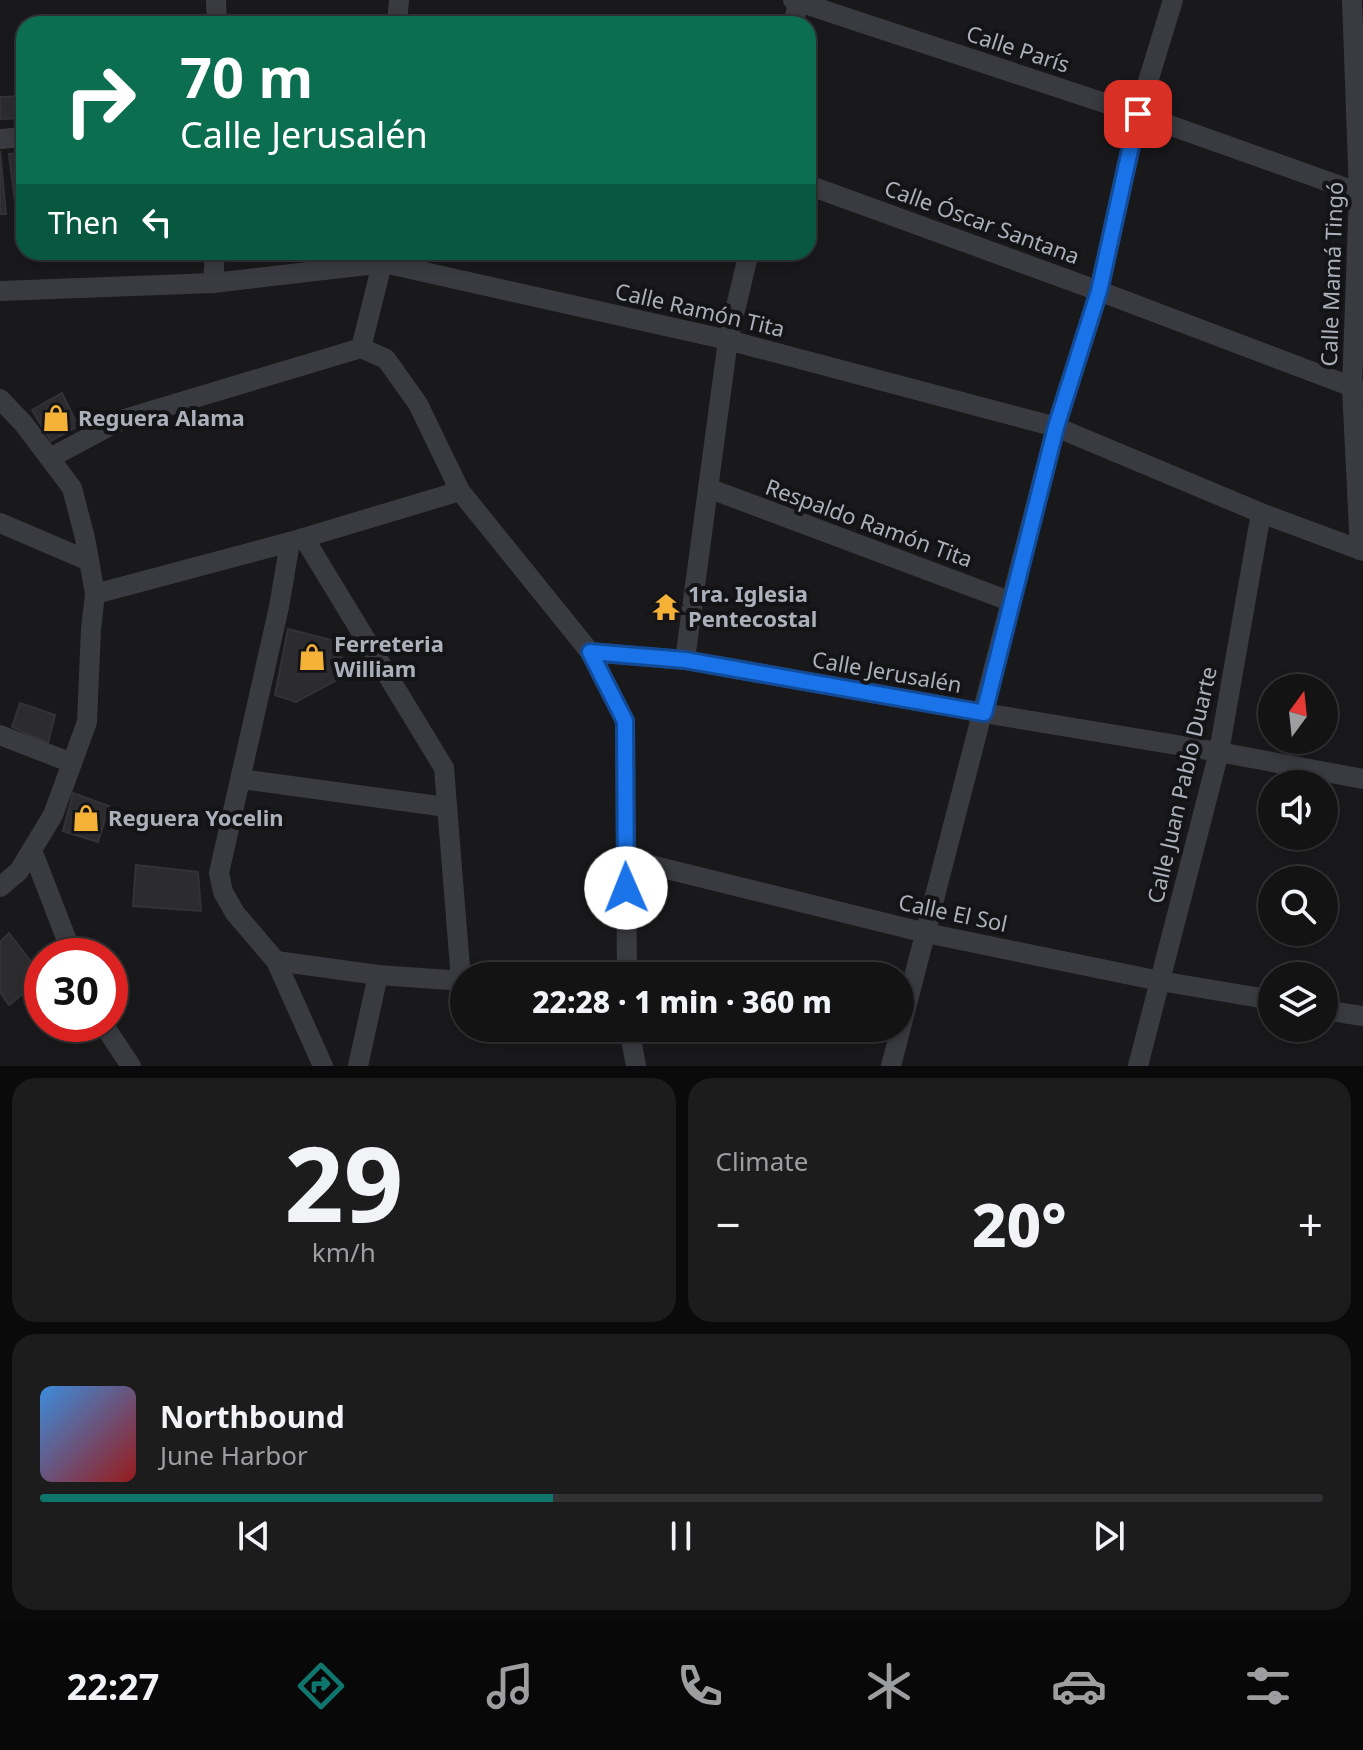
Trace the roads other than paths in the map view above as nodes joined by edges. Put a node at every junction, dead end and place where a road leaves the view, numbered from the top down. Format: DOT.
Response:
graph roads {
  1 [pos="796,0"];
  2 [pos="1173,0"];
  3 [pos="1352,0"];
  4 [pos="1138,114"];
  5 [pos="816,188"];
  6 [pos="1361,194"];
  7 [pos="214,260"];
  8 [pos="364,260"];
  9 [pos="383,260"];
  10 [pos="396,260"];
  11 [pos="747,260"];
  12 [pos="213,283"];
  13 [pos="0,291"];
  14 [pos="1099,291"];
  15 [pos="728,340"];
  16 [pos="361,348"];
  17 [pos="1358,390"];
  18 [pos="0,399"];
  19 [pos="1056,427"];
  20 [pos="50,458"];
  21 [pos="708,488"];
  22 [pos="460,491"];
  23 [pos="1261,513"];
  24 [pos="0,523"];
  25 [pos="297,540"];
  26 [pos="1362,551"];
  27 [pos="89,561"];
  28 [pos="95,594"];
  29 [pos="1012,602"];
  30 [pos="590,652"];
  31 [pos="685,660"];
  32 [pos="984,713"];
  33 [pos="0,735"];
  34 [pos="1219,752"];
  35 [pos="72,763"];
  36 [pos="241,779"];
  37 [pos="1363,779"];
  38 [pos="446,807"];
  39 [pos="32,850"];
  40 [pos="626,859"];
  41 [pos="0,887"];
  42 [pos="926,933"];
  43 [pos="66,938"];
  44 [pos="276,961"];
  45 [pos="460,962"];
  46 [pos="627,962"];
  47 [pos="378,975"];
  48 [pos="450,979"];
  49 [pos="1160,981"];
  50 [pos="1258,998"];
  51 [pos="1338,1012"];
  52 [pos="1363,1016"];
  53 [pos="115,1042"];
  54 [pos="632,1042"];
  55 [pos="131,1066"];
  56 [pos="323,1066"];
  57 [pos="358,1066"];
  58 [pos="636,1066"];
  59 [pos="891,1066"];
  60 [pos="1138,1066"];
  1 -- 4 [label="street, Calle París"];
  2 -- 4 [label="street"];
  3 -- 6 [label="street, Calle Mamá Tingó"];
  4 -- 6 [label="street, Calle París"];
  4 -- 14 [label="street"];
  5 -- 14 [label="street, Calle Óscar Santana"];
  6 -- 17 [label="street, Calle Mamá Tingó"];
  7 -- 12 [label="street"];
  8 -- 12 [label="street, Calle Ramón Tita"];
  9 -- 16 [label="street"];
  10 -- 15 [label="street, Calle Ramón Tita"];
  11 -- 15 [label="street"];
  12 -- 13 [label="street, Calle Ramón Tita"];
  14 -- 17 [label="street, Calle Óscar Santana"];
  14 -- 19 [label="street"];
  15 -- 19 [label="street, Calle Ramón Tita"];
  15 -- 21 [label="street"];
  16 -- 20 [label="street"];
  16 -- 22 [label="street"];
  17 -- 26 [label="street, Calle Mamá Tingó"];
  18 -- 20 [label="street"];
  19 -- 23 [label="street, Calle Ramón Tita"];
  19 -- 29 [label="street"];
  20 -- 27 [label="street"];
  21 -- 29 [label="street, Respaldo Ramón Tita"];
  21 -- 31 [label="street"];
  22 -- 25 [label="street"];
  22 -- 30 [label="street"];
  23 -- 26 [label="street, Calle Ramón Tita"];
  23 -- 34 [label="street, Calle Juan Pablo Duarte"];
  24 -- 27 [label="street"];
  25 -- 28 [label="street"];
  25 -- 36 [label="street"];
  25 -- 38 [label="street"];
  27 -- 28 [label="street"];
  28 -- 35 [label="street"];
  29 -- 32 [label="street"];
  30 -- 31 [label="street, Calle Jerusalén"];
  30 -- 40 [label="street"];
  31 -- 32 [label="street, Calle Jerusalén"];
  32 -- 34 [label="street, Calle Jerusalén"];
  32 -- 42 [label="street"];
  33 -- 35 [label="street"];
  34 -- 37 [label="street, Calle Jerusalén"];
  34 -- 49 [label="street, Calle Juan Pablo Duarte"];
  35 -- 39 [label="street"];
  36 -- 38 [label="street"];
  36 -- 44 [label="street"];
  38 -- 45 [label="street"];
  39 -- 41 [label="street"];
  39 -- 43 [label="street"];
  40 -- 42 [label="street, Calle El Sol"];
  40 -- 46 [label="street"];
  42 -- 49 [label="street, Calle El Sol"];
  42 -- 59 [label="street"];
  44 -- 47 [label="street"];
  44 -- 56 [label="street"];
  47 -- 48 [label="street"];
  47 -- 57 [label="street"];
  49 -- 50 [label="street, Calle El Sol"];
  49 -- 60 [label="street, Calle Juan Pablo Duarte"];
  51 -- 52 [label="street"];
  53 -- 55 [label="street"];
  54 -- 58 [label="street"];
}
